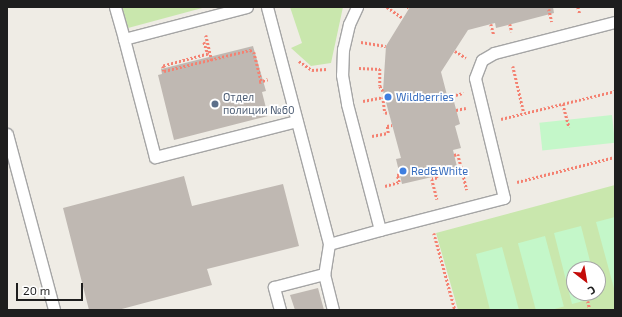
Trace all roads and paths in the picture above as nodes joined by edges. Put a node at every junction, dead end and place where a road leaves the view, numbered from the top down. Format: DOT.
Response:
graph roads {
  1 [pos="116,7"];
  2 [pos="248,7"];
  3 [pos="266,7"];
  4 [pos="357,7"];
  5 [pos="387,7"];
  6 [pos="403,18"];
  7 [pos="615,22"];
  8 [pos="360,35"];
  9 [pos="124,39"];
  10 [pos="359,41"];
  11 [pos="204,42"];
  12 [pos="358,46"];
  13 [pos="386,46"];
  14 [pos="509,50"];
  15 [pos="210,52"];
  16 [pos="212,60"];
  17 [pos="356,63"];
  18 [pos="266,80"];
  19 [pos="615,90"];
  20 [pos="383,91"];
  21 [pos="563,104"];
  22 [pos="361,108"];
  23 [pos="389,112"];
  24 [pos="524,113"];
  25 [pos="296,121"];
  26 [pos="486,123"];
  27 [pos="392,125"];
  28 [pos="569,127"];
  29 [pos="7,134"];
  30 [pos="356,139"];
  31 [pos="454,155"];
  32 [pos="615,157"];
  33 [pos="400,174"];
  34 [pos="437,176"];
  35 [pos="501,186"];
  36 [pos="383,193"];
  37 [pos="471,207"];
  38 [pos="436,216"];
  39 [pos="380,230"];
  40 [pos="329,244"];
  41 [pos="324,274"];
  42 [pos="588,301"];
  43 [pos="54,310"];
  44 [pos="280,310"];
  45 [pos="333,310"];
  46 [pos="455,310"];
  47 [pos="590,310"];
  1 -- 9 [label="lane"];
  2 -- 9 [label="lane"];
  3 -- 25 [label="lane"];
  4 -- 30 [label="lane"];
  5 -- 6 [label="path"];
  7 -- 14 [label="lane"];
  8 -- 10 [label="path"];
  9 -- 25 [label="lane"];
  10 -- 12 [label="path"];
  10 -- 13 [label="path"];
  11 -- 16 [label="path"];
  14 -- 24 [label="path"];
  14 -- 26 [label="lane"];
  15 -- 16 [label="path"];
  16 -- 18 [label="path"];
  17 -- 20 [label="path"];
  19 -- 21 [label="path"];
  21 -- 24 [label="path"];
  21 -- 28 [label="path"];
  22 -- 23 [label="path"];
  24 -- 26 [label="path"];
  25 -- 40 [label="lane"];
  26 -- 35 [label="lane"];
  27 -- 30 [label="path"];
  29 -- 43 [label="lane"];
  30 -- 39 [label="lane"];
  31 -- 37 [label="path"];
  32 -- 35 [label="path"];
  33 -- 36 [label="path"];
  34 -- 38 [label="path"];
  35 -- 37 [label="lane"];
  37 -- 38 [label="lane"];
  38 -- 39 [label="lane"];
  38 -- 46 [label="path"];
  39 -- 40 [label="lane"];
  40 -- 41 [label="lane"];
  41 -- 44 [label="lane"];
  41 -- 45 [label="lane"];
  42 -- 47 [label="path"];
}
